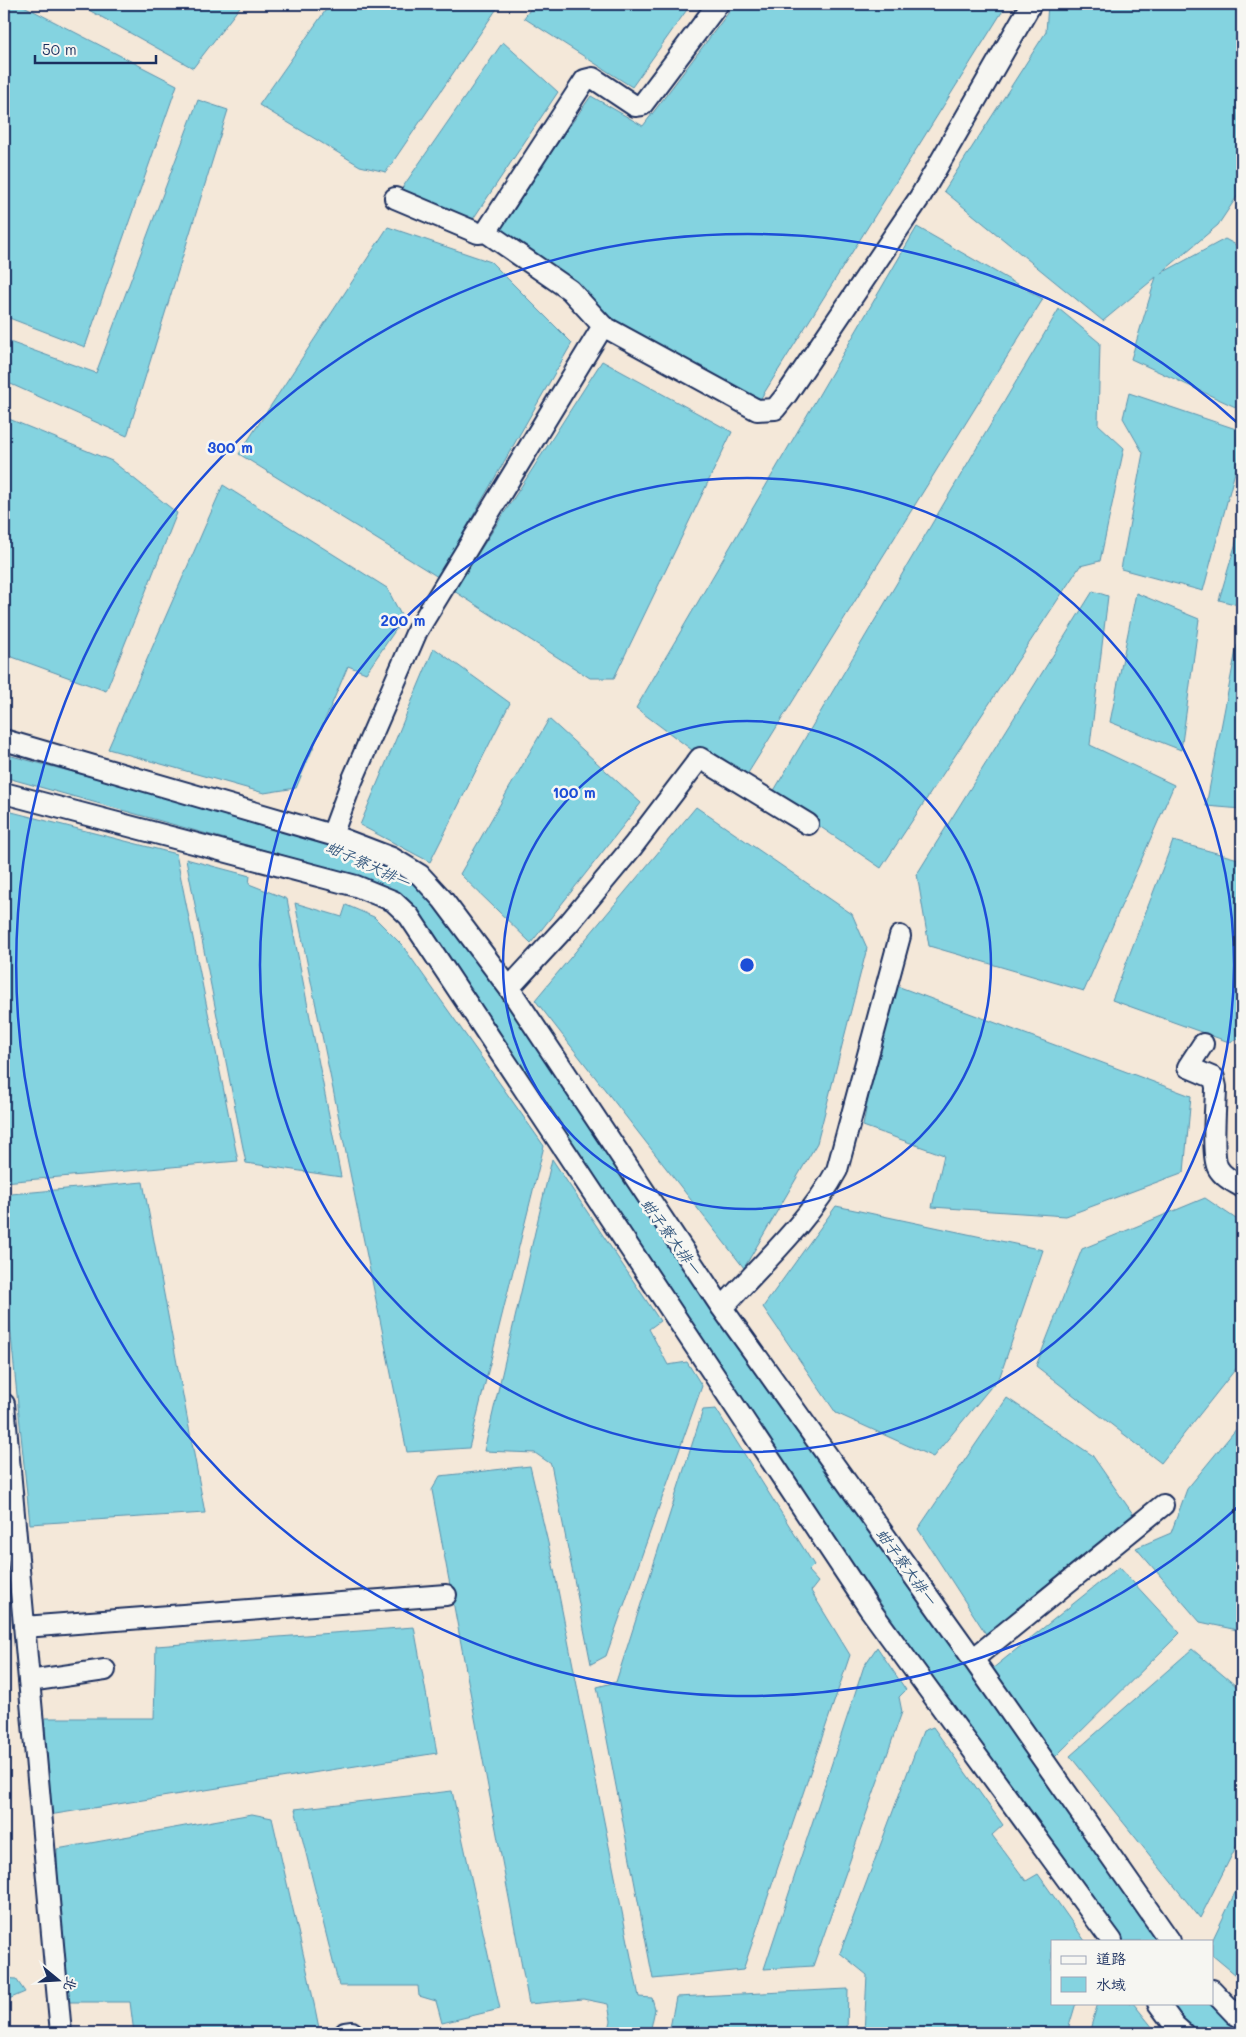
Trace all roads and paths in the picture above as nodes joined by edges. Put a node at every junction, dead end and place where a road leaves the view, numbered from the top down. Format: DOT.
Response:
graph roads {
  1 [pos="718,4"];
  2 [pos="1031,4"];
  3 [pos="395,198"];
  4 [pos="486,232"];
  5 [pos="603,326"];
  6 [pos="4,740"];
  7 [pos="4,793"];
  8 [pos="808,824"];
  9 [pos="332,835"];
  10 [pos="900,936"];
  11 [pos="509,988"];
  12 [pos="1202,1044"];
  13 [pos="1242,1187"];
  14 [pos="722,1308"];
  15 [pos="4,1404"];
  16 [pos="1163,1505"];
  17 [pos="446,1595"];
  18 [pos="24,1627"];
  19 [pos="973,1660"];
  20 [pos="105,1670"];
  21 [pos="29,1681"];
  22 [pos="1111,1940"];
  23 [pos="1169,1940"];
  24 [pos="1214,1992"];
  25 [pos="1159,2004"];
  26 [pos="1242,2018"];
  27 [pos="61,2033"];
  28 [pos="1183,2033"];
  1 -- 4 [label="street"];
  2 -- 5 [label="street"];
  3 -- 4 [label="street"];
  4 -- 5 [label="street"];
  5 -- 9 [label="street"];
  6 -- 9 [label="street"];
  7 -- 22 [label="street"];
  8 -- 11 [label="street"];
  9 -- 11 [label="street"];
  10 -- 14 [label="street"];
  11 -- 14 [label="street"];
  12 -- 13 [label="street"];
  14 -- 19 [label="street"];
  15 -- 18 [label="street"];
  16 -- 19 [label="street"];
  17 -- 18 [label="street"];
  18 -- 21 [label="street"];
  19 -- 23 [label="street"];
  20 -- 21 [label="street"];
  21 -- 27 [label="street"];
  24 -- 26 [label="street"];
  25 -- 28 [label="street"];
}
